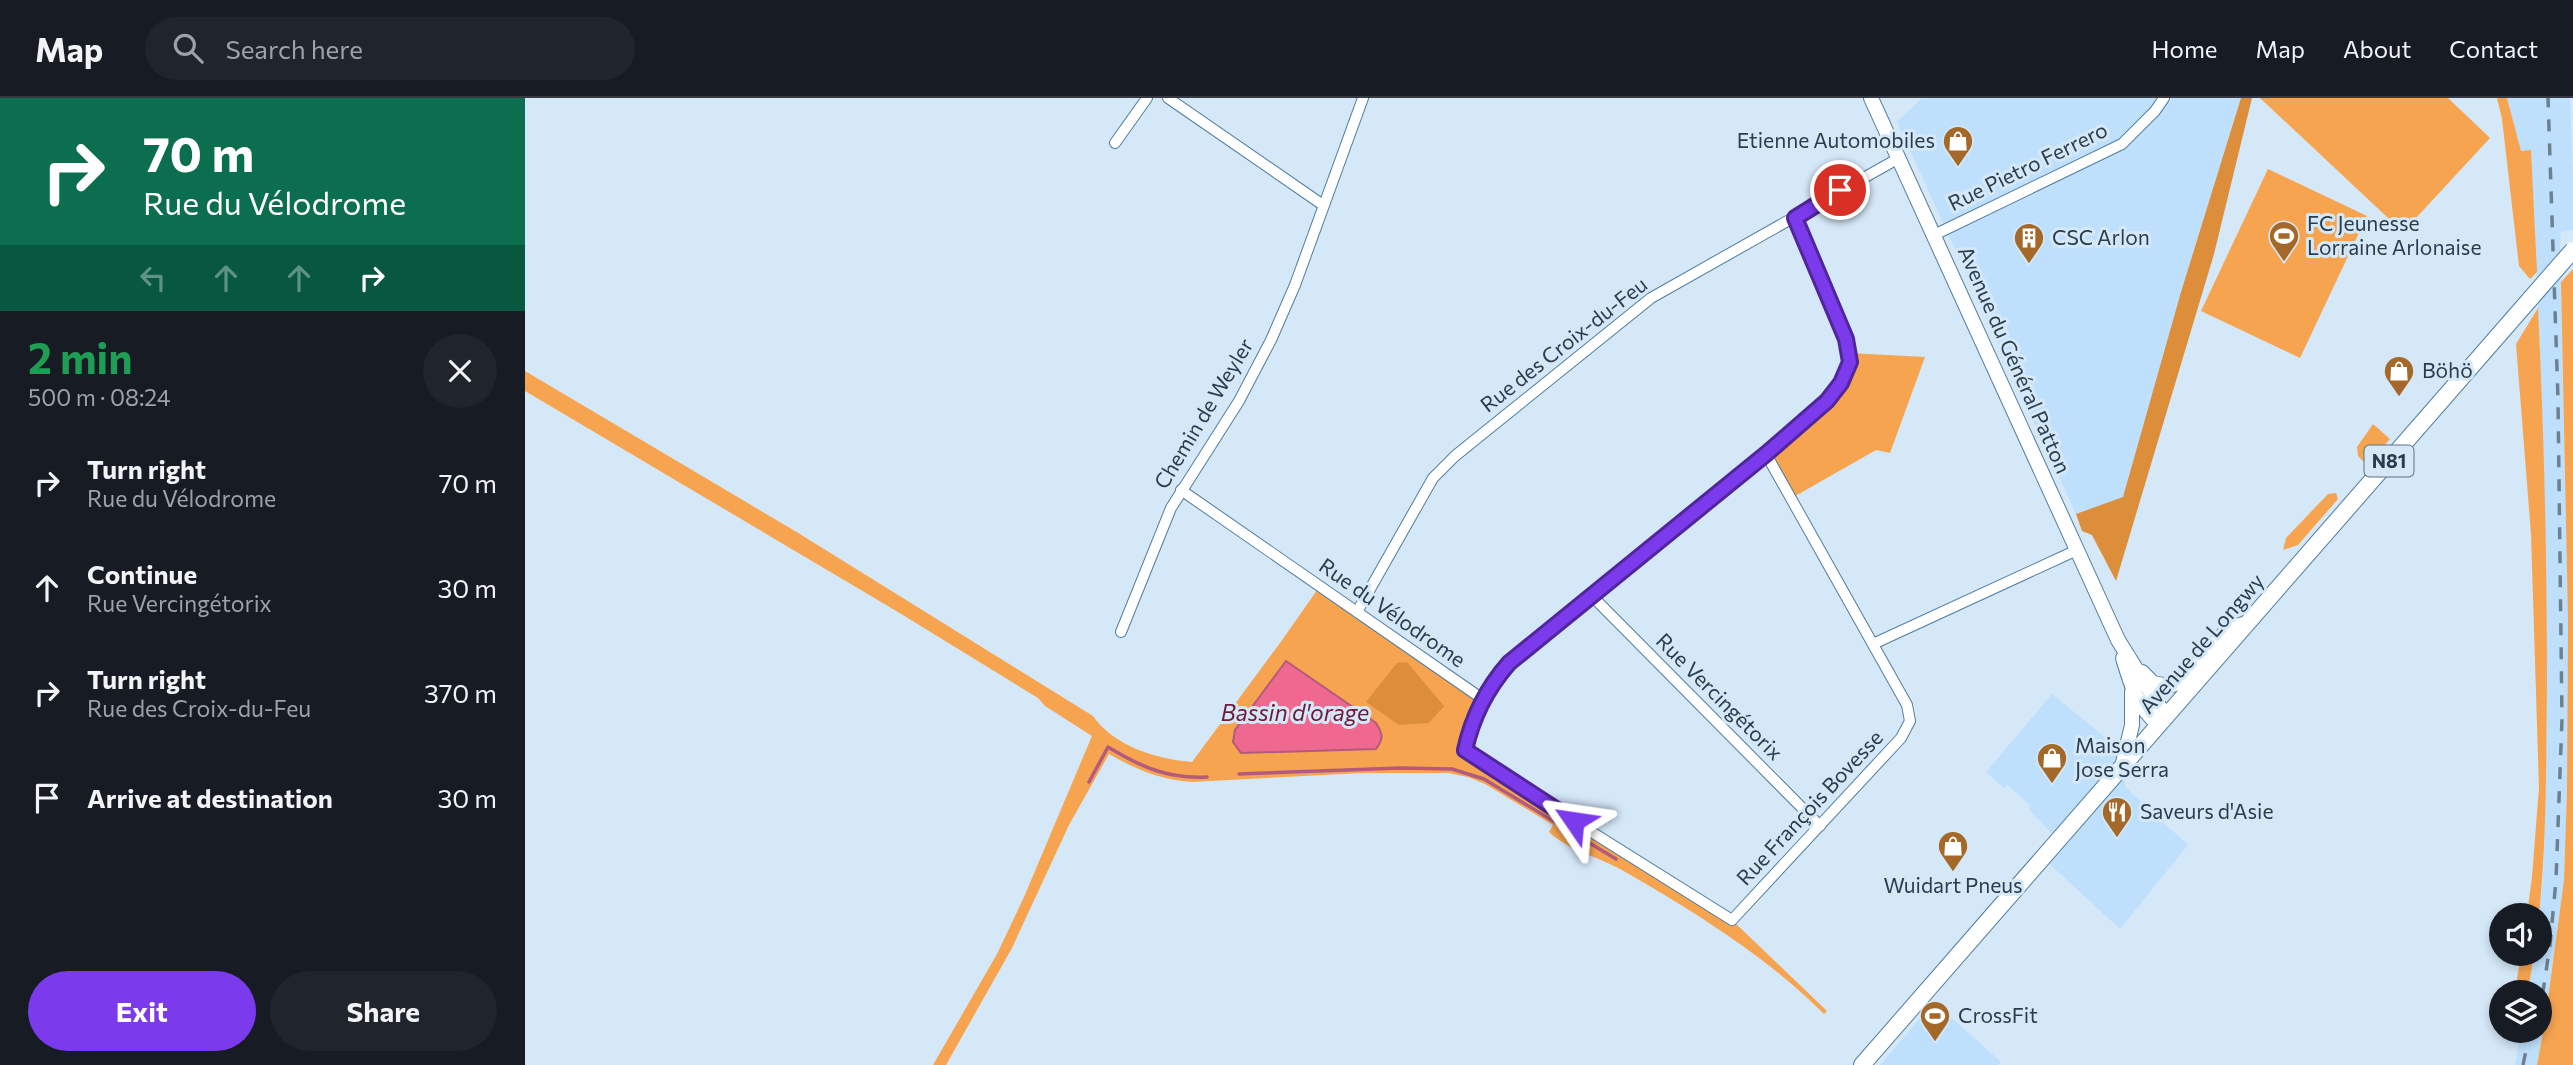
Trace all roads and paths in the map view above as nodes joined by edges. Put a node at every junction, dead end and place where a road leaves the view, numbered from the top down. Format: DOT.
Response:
graph roads {
  1 [pos="1147,98"];
  2 [pos="1168,98"];
  3 [pos="1363,98"];
  4 [pos="1871,98"];
  5 [pos="2164,98"];
  6 [pos="1115,144"];
  7 [pos="1899,158"];
  8 [pos="1323,205"];
  9 [pos="1795,218"];
  10 [pos="1934,235"];
  11 [pos="2573,250"];
  12 [pos="1766,454"];
  13 [pos="1181,490"];
  14 [pos="2077,550"];
  15 [pos="1592,596"];
  16 [pos="1357,612"];
  17 [pos="2247,624"];
  18 [pos="1121,632"];
  19 [pos="2118,640"];
  20 [pos="1873,644"];
  21 [pos="2132,691"];
  22 [pos="1483,701"];
  23 [pos="2162,721"];
  24 [pos="2122,767"];
  25 [pos="1820,826"];
  26 [pos="1862,1065"];
  1 -- 6 [label="street"];
  2 -- 8 [label="street"];
  3 -- 8 [label="street, Chemin de Weyler"];
  4 -- 7 [label="main road, Avenue du Général Patton"];
  5 -- 10 [label="street, Rue Pietro Ferrero"];
  7 -- 9 [label="street, Rue des Croix-du-Feu"];
  7 -- 10 [label="main road, Avenue du Général Patton"];
  8 -- 13 [label="street, Chemin de Weyler"];
  9 -- 12 [label="street"];
  9 -- 16 [label="street, Rue des Croix-du-Feu"];
  10 -- 14 [label="main road, Avenue du Général Patton"];
  11 -- 17 [label="main road, Avenue de Longwy / N81, bridge"];
  12 -- 15 [label="street"];
  12 -- 20 [label="street, Rue François Bovesse"];
  13 -- 16 [label="street, Rue du Vélodrome"];
  13 -- 18 [label="street, Chemin de Weyler"];
  14 -- 19 [label="main road, Avenue du Général Patton"];
  14 -- 20 [label="street"];
  15 -- 22 [label="street"];
  15 -- 25 [label="street, Rue Vercingétorix"];
  16 -- 22 [label="street, Rue du Vélodrome"];
  17 -- 19 [label="main road, N81"];
  17 -- 23 [label="main road, Avenue de Longwy / N81"];
  19 -- 21 [label="main road"];
  19 -- 23 [label="main road"];
  20 -- 25 [label="street, Rue François Bovesse"];
  21 -- 23 [label="main road"];
  21 -- 24 [label="main road"];
  22 -- 25 [label="street, Rue François Bovesse"];
  23 -- 24 [label="main road, Avenue de Longwy / N81"];
  24 -- 26 [label="main road, Avenue de Longwy / N81"];
}
